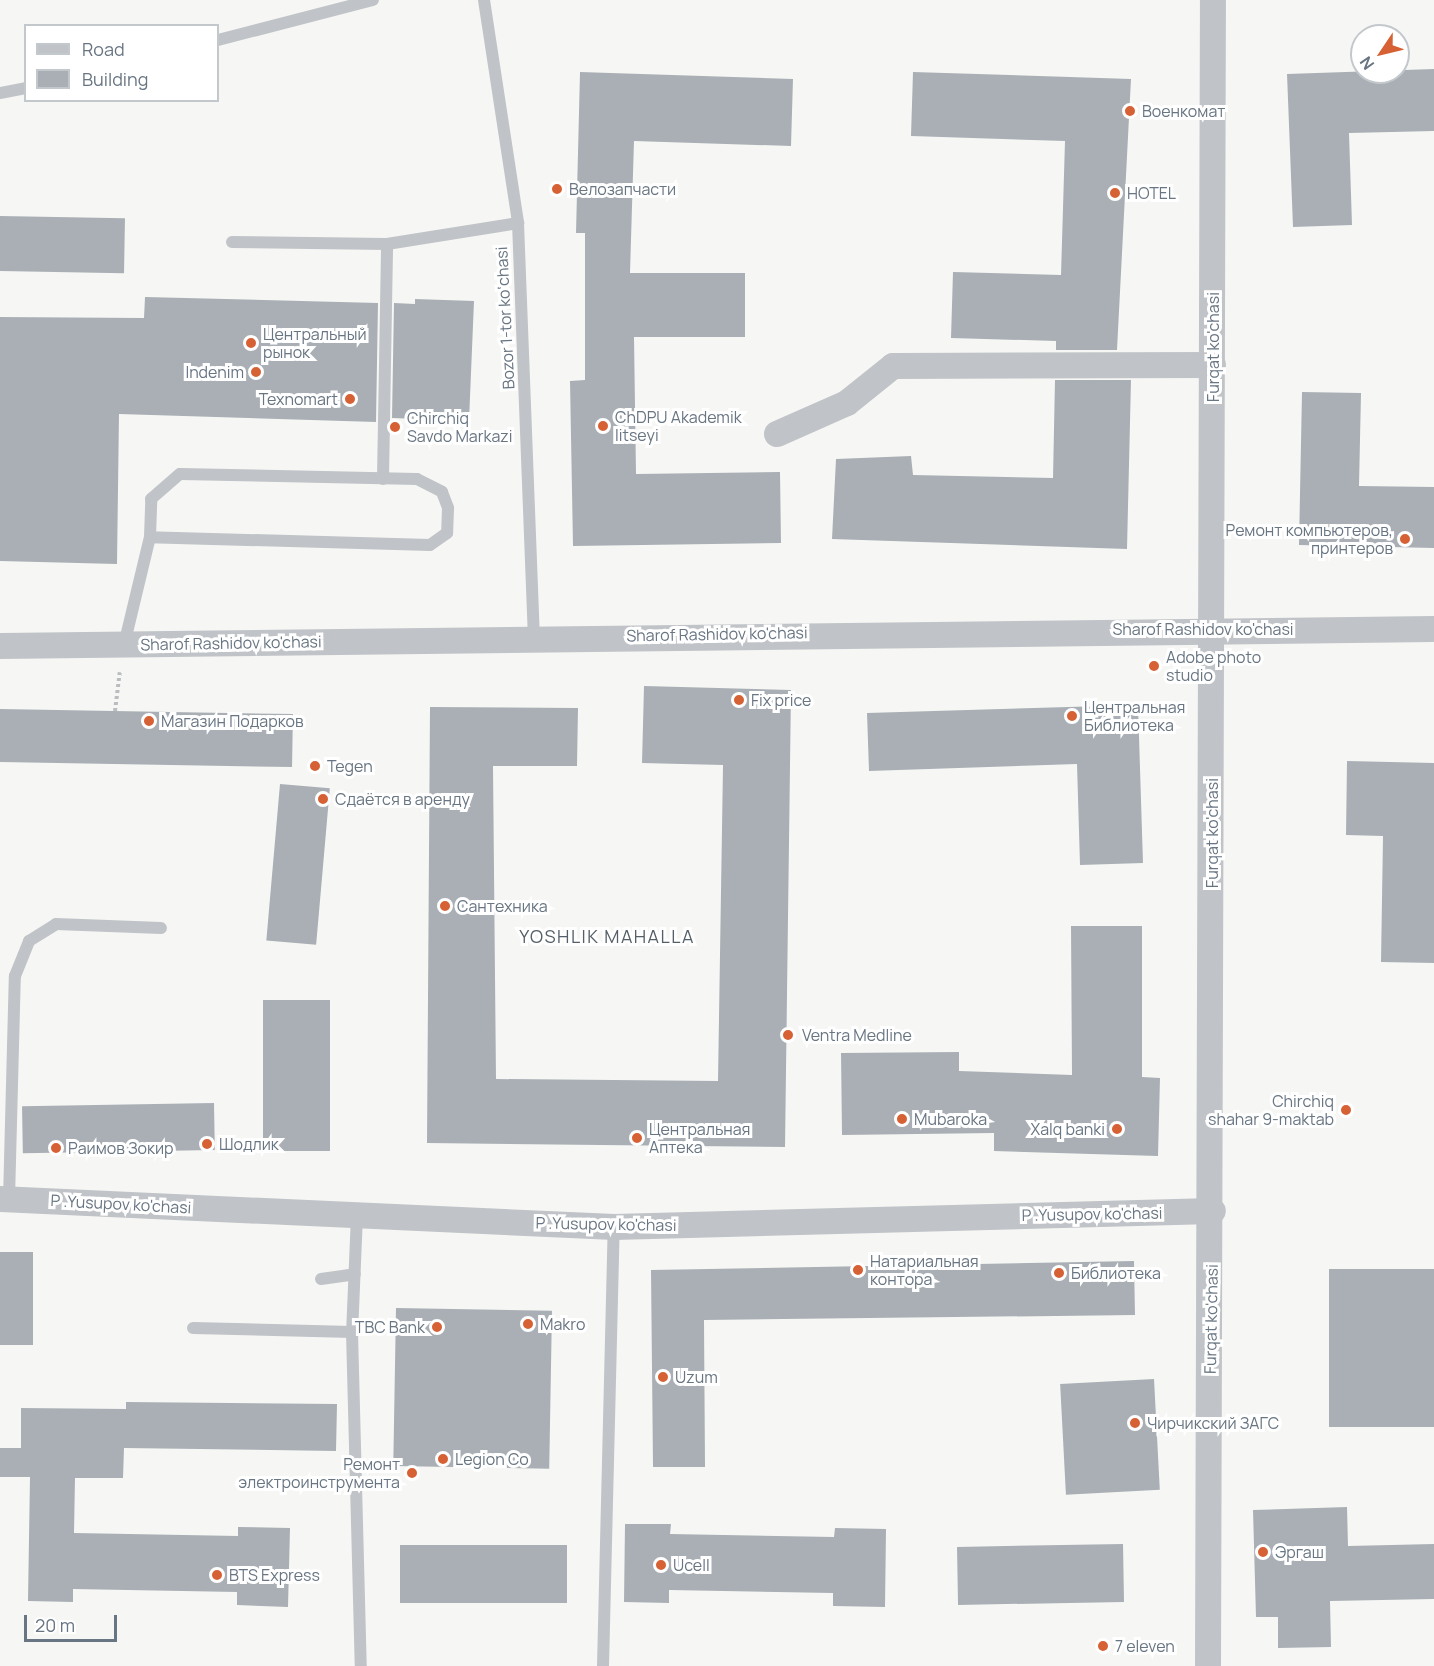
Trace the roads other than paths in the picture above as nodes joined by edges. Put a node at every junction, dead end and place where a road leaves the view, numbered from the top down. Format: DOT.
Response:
graph roads {
  1 [pos="373,0"];
  2 [pos="484,0"];
  3 [pos="1213,0"];
  4 [pos="219,40"];
  5 [pos="24,88"];
  6 [pos="0,93"];
  7 [pos="518,223"];
  8 [pos="232,242"];
  9 [pos="387,244"];
  10 [pos="1213,365"];
  11 [pos="777,434"];
  12 [pos="384,479"];
  13 [pos="150,537"];
  14 [pos="1212,628"];
  15 [pos="1434,629"];
  16 [pos="534,636"];
  17 [pos="124,645"];
  18 [pos="0,646"];
  19 [pos="161,928"];
  20 [pos="4,1199"];
  21 [pos="1213,1211"];
  22 [pos="357,1215"];
  23 [pos="614,1227"];
  24 [pos="355,1274"];
  25 [pos="321,1279"];
  26 [pos="193,1328"];
  27 [pos="352,1332"];
  28 [pos="361,1666"];
  29 [pos="603,1666"];
  30 [pos="1208,1666"];
  1 -- 4 [label="lane"];
  2 -- 7 [label="lane, Bozor 1-tor ko‘chasi"];
  3 -- 10 [label="street, Furqat ko'chasi"];
  5 -- 6 [label="lane"];
  7 -- 9 [label="lane"];
  7 -- 16 [label="lane, Bozor 1-tor ko‘chasi"];
  8 -- 9 [label="lane"];
  9 -- 12 [label="lane"];
  10 -- 11 [label="street"];
  10 -- 14 [label="street, Furqat ko'chasi"];
  12 -- 13 [label="lane"];
  12 -- 13 [label="lane"];
  13 -- 17 [label="lane"];
  14 -- 15 [label="street, Sharof Rashidov ko'chasi"];
  14 -- 16 [label="street, Sharof Rashidov ko'chasi"];
  14 -- 21 [label="street, Furqat ko'chasi"];
  16 -- 17 [label="street, Sharof Rashidov ko'chasi"];
  17 -- 18 [label="street, Sharof Rashidov ko'chasi"];
  19 -- 20 [label="lane"];
  20 -- 22 [label="street, P .Yusupov ko'chasi"];
  21 -- 23 [label="street, P .Yusupov ko'chasi"];
  21 -- 30 [label="street, Furqat ko'chasi"];
  22 -- 23 [label="street, P .Yusupov ko'chasi"];
  22 -- 24 [label="lane"];
  23 -- 29 [label="lane"];
  24 -- 25 [label="lane"];
  24 -- 27 [label="lane"];
  26 -- 27 [label="lane"];
  27 -- 28 [label="lane"];
}
